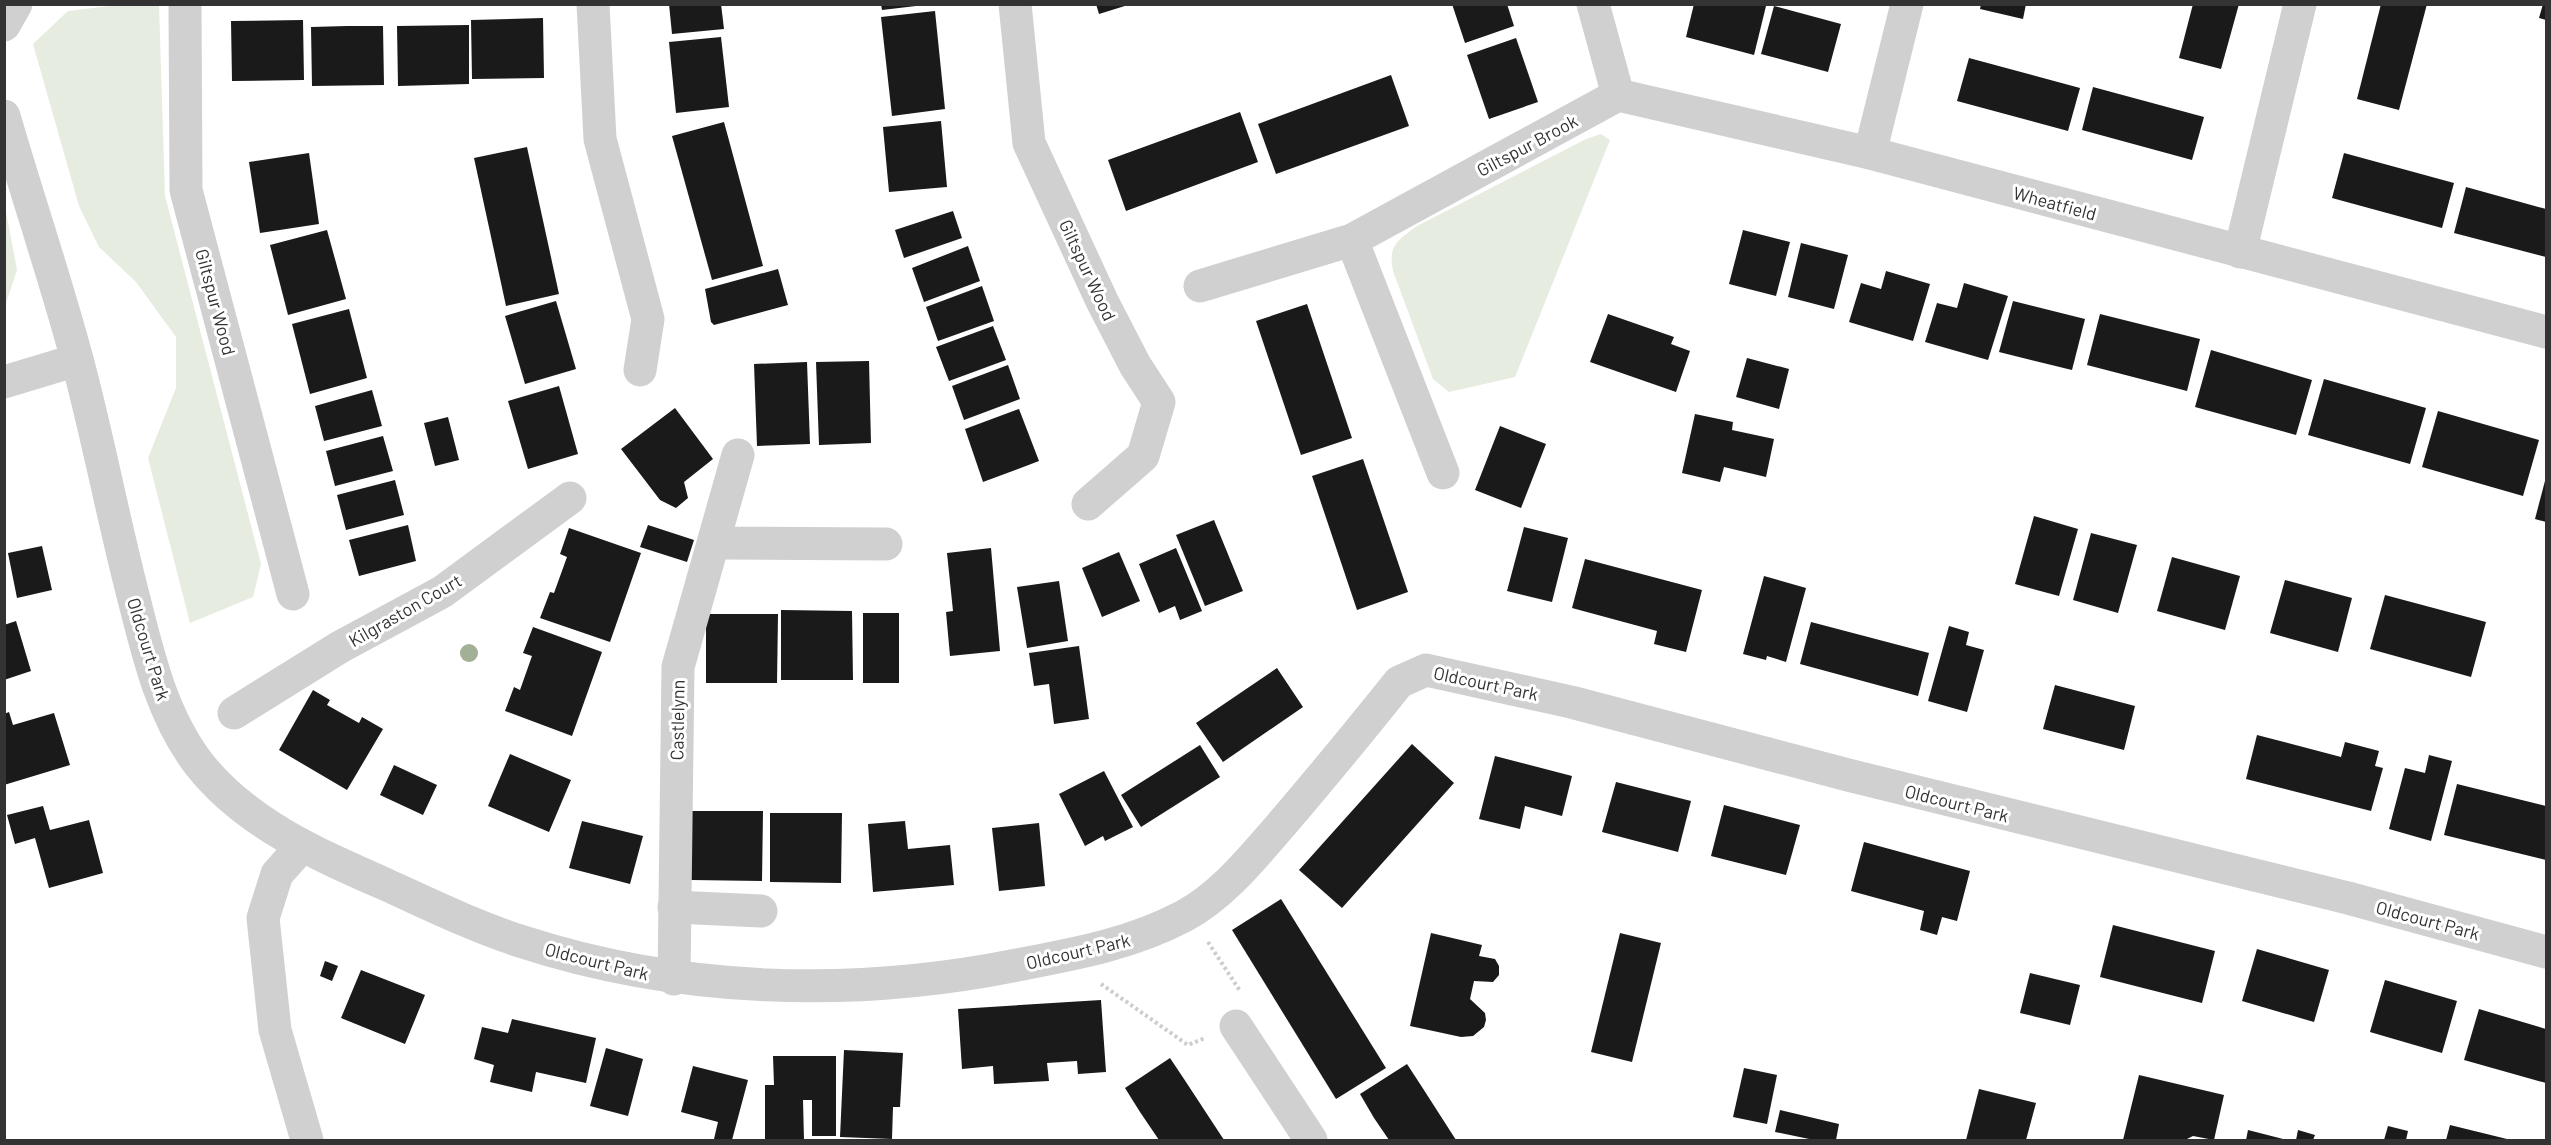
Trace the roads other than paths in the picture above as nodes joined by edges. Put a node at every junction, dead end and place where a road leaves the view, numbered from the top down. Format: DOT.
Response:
graph roads {
  1 [pos="16,4"];
  2 [pos="185,4"];
  3 [pos="593,4"];
  4 [pos="1015,4"];
  5 [pos="1593,4"];
  6 [pos="1907,4"];
  7 [pos="2300,4"];
  8 [pos="4,25"];
  9 [pos="1618,95"];
  10 [pos="4,116"];
  11 [pos="1870,153"];
  12 [pos="1352,240"];
  13 [pos="2240,252"];
  14 [pos="1200,286"];
  15 [pos="2547,332"];
  16 [pos="77,360"];
  17 [pos="640,370"];
  18 [pos="4,382"];
  19 [pos="738,454"];
  20 [pos="1443,472"];
  21 [pos="570,498"];
  22 [pos="1089,504"];
  23 [pos="715,539"];
  24 [pos="886,544"];
  25 [pos="293,594"];
  26 [pos="234,713"];
  27 [pos="302,846"];
  28 [pos="674,907"];
  29 [pos="760,911"];
  30 [pos="2547,952"];
  31 [pos="674,979"];
  32 [pos="1236,1026"];
  33 [pos="307,1140"];
  34 [pos="1311,1140"];
  1 -- 8 [label="street"];
  2 -- 25 [label="street, Giltspur Wood"];
  3 -- 17 [label="street"];
  4 -- 22 [label="street, Giltspur Wood"];
  5 -- 9 [label="street"];
  6 -- 11 [label="street"];
  7 -- 13 [label="street"];
  9 -- 11 [label="street, Wheatfield"];
  9 -- 12 [label="street, Giltspur Brook"];
  10 -- 16 [label="street"];
  11 -- 13 [label="street, Wheatfield"];
  12 -- 14 [label="street, Giltspur Brook"];
  12 -- 20 [label="street"];
  13 -- 15 [label="street, Wheatfield"];
  16 -- 18 [label="street"];
  16 -- 27 [label="street, Oldcourt Park"];
  19 -- 23 [label="street, Castlelynn"];
  21 -- 26 [label="street, Kilgraston Court"];
  23 -- 24 [label="street"];
  23 -- 28 [label="street, Castlelynn"];
  27 -- 31 [label="street, Oldcourt Park"];
  27 -- 33 [label="street"];
  28 -- 29 [label="street"];
  28 -- 31 [label="street, Castlelynn"];
  30 -- 31 [label="street, Oldcourt Park"];
  32 -- 34 [label="street"];
}
